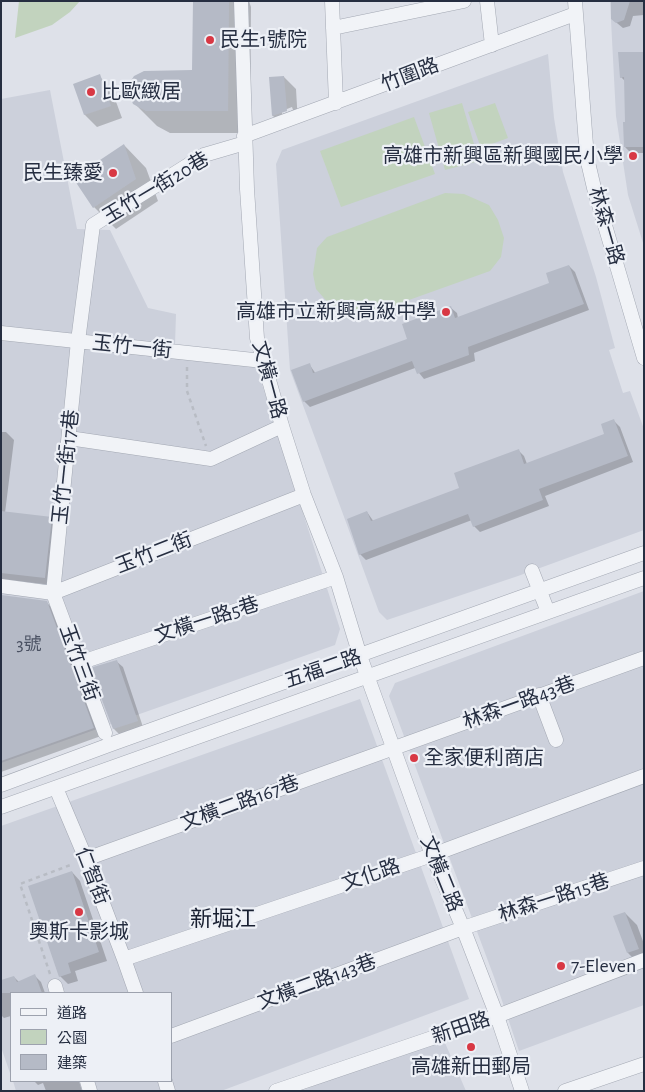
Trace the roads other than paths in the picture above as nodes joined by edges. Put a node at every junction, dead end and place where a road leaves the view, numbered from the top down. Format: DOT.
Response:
graph roads {
  1 [pos="241,1"];
  2 [pos="332,1"];
  3 [pos="464,1"];
  4 [pos="487,1"];
  5 [pos="575,7"];
  6 [pos="333,28"];
  7 [pos="492,45"];
  8 [pos="336,103"];
  9 [pos="245,140"];
  10 [pos="1,333"];
  11 [pos="78,341"];
  12 [pos="644,358"];
  13 [pos="263,361"];
  14 [pos="282,426"];
  15 [pos="69,438"];
  16 [pos="304,495"];
  17 [pos="644,553"];
  18 [pos="532,571"];
  19 [pos="336,578"];
  20 [pos="644,578"];
  21 [pos="1,586"];
  22 [pos="540,591"];
  23 [pos="53,593"];
  24 [pos="548,612"];
  25 [pos="360,656"];
  26 [pos="644,658"];
  27 [pos="79,663"];
  28 [pos="368,677"];
  29 [pos="539,695"];
  30 [pos="105,734"];
  31 [pos="556,740"];
  32 [pos="394,748"];
  33 [pos="644,776"];
  34 [pos="1,785"];
  35 [pos="56,788"];
  36 [pos="1,807"];
  37 [pos="432,855"];
  38 [pos="86,859"];
  39 [pos="644,868"];
  40 [pos="463,928"];
  41 [pos="124,959"];
  42 [pos="644,960"];
  43 [pos="136,992"];
  44 [pos="497,1016"];
  45 [pos="172,1036"];
  46 [pos="644,1064"];
  47 [pos="276,1091"];
  48 [pos="522,1091"];
  49 [pos="565,1091"];
  1 -- 9 [label="street, 文橫一路"];
  2 -- 6 [label="street"];
  3 -- 6 [label="street"];
  4 -- 7 [label="street"];
  5 -- 7 [label="street, 竹圍路"];
  5 -- 12 [label="street, 林森一路"];
  6 -- 8 [label="street"];
  7 -- 8 [label="street, 竹圍路"];
  8 -- 9 [label="street, 竹圍路"];
  9 -- 11 [label="street, 玉竹一街20巷"];
  9 -- 13 [label="street, 文橫一路"];
  10 -- 11 [label="street, 玉竹一街"];
  11 -- 13 [label="street, 玉竹一街"];
  11 -- 15 [label="street, 玉竹一街17巷"];
  13 -- 14 [label="street, 文橫一路"];
  14 -- 15 [label="street"];
  14 -- 16 [label="street, 文橫一路"];
  15 -- 23 [label="street, 玉竹一街17巷"];
  16 -- 19 [label="street, 文橫一路"];
  16 -- 23 [label="street, 玉竹二街"];
  17 -- 22 [label="street, 五福二路"];
  18 -- 22 [label="street"];
  19 -- 25 [label="street, 文橫一路"];
  19 -- 27 [label="street, 文橫一路5巷"];
  20 -- 24 [label="street, 五福二路"];
  21 -- 23 [label="street, 玉竹二街"];
  22 -- 24 [label="street"];
  22 -- 25 [label="street, 五福二路"];
  23 -- 27 [label="street, 玉竹三街"];
  24 -- 28 [label="street, 五福二路"];
  25 -- 28 [label="street, 文橫二路"];
  25 -- 34 [label="street, 五福二路"];
  26 -- 29 [label="street, 林森一路43巷"];
  27 -- 30 [label="street, 玉竹三街"];
  28 -- 32 [label="street, 文橫二路"];
  28 -- 35 [label="street, 五福二路"];
  29 -- 31 [label="street"];
  29 -- 32 [label="street, 林森一路43巷"];
  32 -- 37 [label="street, 文橫二路"];
  32 -- 38 [label="street, 文橫二路167巷"];
  33 -- 37 [label="street, 文化路"];
  35 -- 36 [label="street, 五福二路"];
  35 -- 38 [label="street, 仁智街"];
  37 -- 40 [label="street, 文橫二路"];
  37 -- 41 [label="street, 文化路"];
  38 -- 41 [label="street, 仁智街"];
  39 -- 40 [label="street, 林森一路15巷"];
  40 -- 44 [label="street, 文橫二路"];
  40 -- 45 [label="street, 文橫二路143巷"];
  41 -- 43 [label="street, 仁智街"];
  42 -- 44 [label="street, 新田路"];
  44 -- 47 [label="street, 新田路"];
  44 -- 48 [label="street, 文橫二路"];
  46 -- 49 [label="street"];
}
